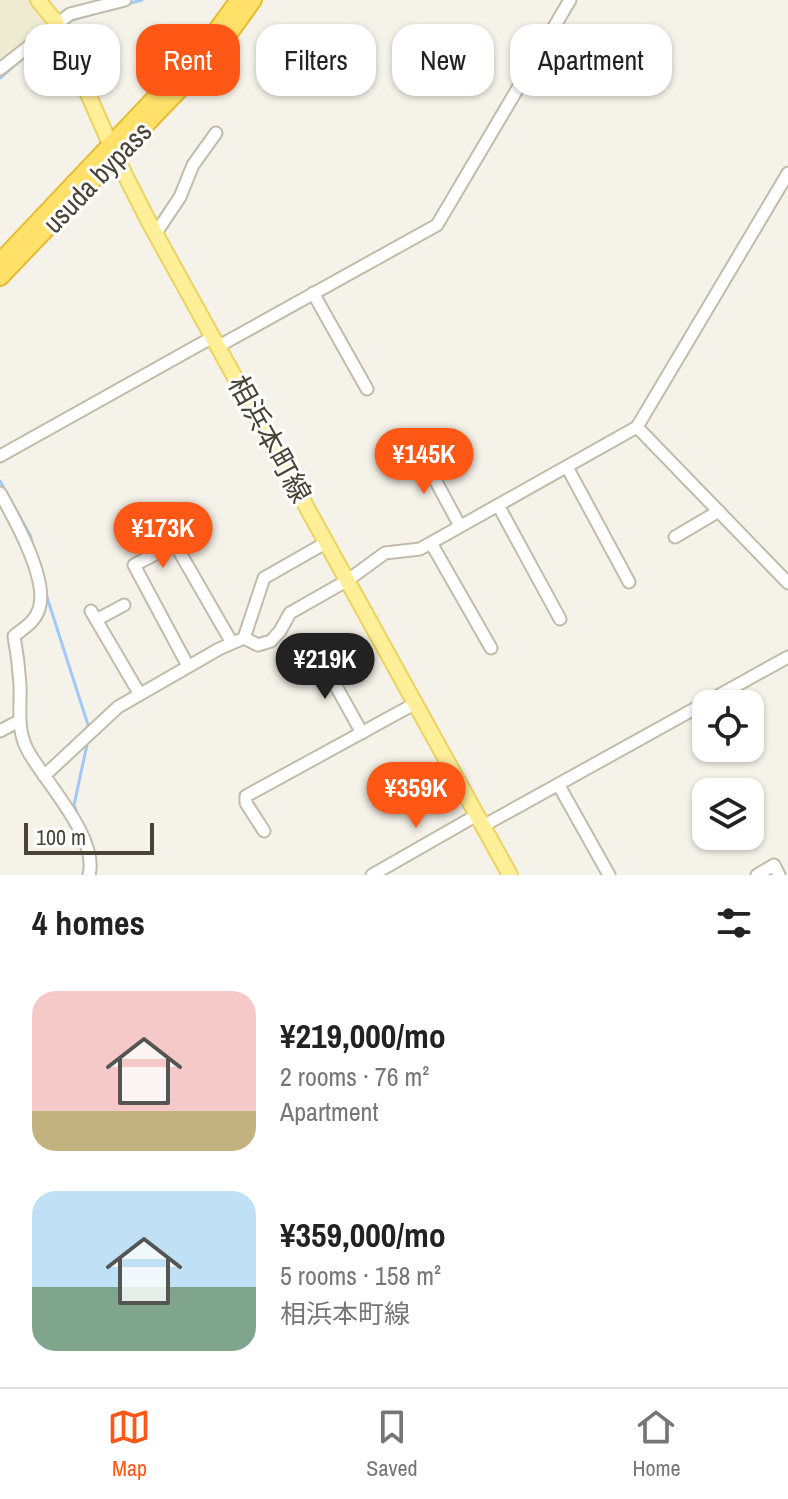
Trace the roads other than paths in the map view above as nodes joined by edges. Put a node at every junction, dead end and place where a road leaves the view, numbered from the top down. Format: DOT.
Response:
graph roads {
  1 [pos="38,0"];
  2 [pos="125,0"];
  3 [pos="239,0"];
  4 [pos="253,0"];
  5 [pos="570,0"];
  6 [pos="85,5"];
  7 [pos="56,22"];
  8 [pos="0,69"];
  9 [pos="216,133"];
  10 [pos="113,151"];
  11 [pos="788,173"];
  12 [pos="156,233"];
  13 [pos="0,262"];
  14 [pos="0,277"];
  15 [pos="313,293"];
  16 [pos="216,342"];
  17 [pos="367,389"];
  18 [pos="637,427"];
  19 [pos="419,450"];
  20 [pos="0,456"];
  21 [pos="567,467"];
  22 [pos="0,493"];
  23 [pos="498,505"];
  24 [pos="719,511"];
  25 [pos="460,526"];
  26 [pos="675,537"];
  27 [pos="327,542"];
  28 [pos="431,543"];
  29 [pos="348,580"];
  30 [pos="629,582"];
  31 [pos="788,583"];
  32 [pos="124,605"];
  33 [pos="560,619"];
  34 [pos="244,638"];
  35 [pos="232,643"];
  36 [pos="491,648"];
  37 [pos="788,657"];
  38 [pos="318,660"];
  39 [pos="188,666"];
  40 [pos="139,693"];
  41 [pos="416,703"];
  42 [pos="19,721"];
  43 [pos="0,731"];
  44 [pos="362,733"];
  45 [pos="44,776"];
  46 [pos="558,784"];
  47 [pos="480,820"];
  48 [pos="264,831"];
  49 [pos="89,875"];
  50 [pos="372,875"];
  51 [pos="510,875"];
  52 [pos="609,875"];
  53 [pos="757,875"];
  54 [pos="779,875"];
  1 -- 7 [label="main road, 相浜本町線"];
  2 -- 6 [label="street"];
  3 -- 10 [label="highway, usuda bypass"];
  4 -- 10 [label="highway, usuda bypass"];
  5 -- 15 [label="street"];
  6 -- 7 [label="street"];
  7 -- 8 [label="street"];
  7 -- 10 [label="main road, 相浜本町線"];
  9 -- 12 [label="street"];
  10 -- 12 [label="main road, 相浜本町線"];
  10 -- 13 [label="highway, usuda bypass"];
  10 -- 14 [label="highway, usuda bypass"];
  11 -- 18 [label="street"];
  12 -- 16 [label="main road, 相浜本町線"];
  15 -- 16 [label="street"];
  15 -- 17 [label="street"];
  16 -- 20 [label="street"];
  16 -- 27 [label="main road, 相浜本町線"];
  18 -- 21 [label="street"];
  18 -- 24 [label="street"];
  19 -- 25 [label="street"];
  21 -- 23 [label="street"];
  21 -- 30 [label="street"];
  22 -- 42 [label="street"];
  23 -- 25 [label="street"];
  23 -- 33 [label="street"];
  24 -- 26 [label="street"];
  24 -- 31 [label="street"];
  25 -- 28 [label="street"];
  27 -- 29 [label="main road, 相浜本町線"];
  27 -- 34 [label="street"];
  28 -- 29 [label="street"];
  28 -- 36 [label="street"];
  29 -- 34 [label="street"];
  29 -- 41 [label="main road, 相浜本町線"];
  32 -- 40 [label="street"];
  34 -- 35 [label="street"];
  35 -- 39 [label="street"];
  35 -- 39 [label="street"];
  37 -- 46 [label="street"];
  38 -- 44 [label="street"];
  39 -- 40 [label="street"];
  40 -- 45 [label="street"];
  41 -- 44 [label="street"];
  41 -- 47 [label="main road, 相浜本町線"];
  42 -- 43 [label="street"];
  42 -- 45 [label="street"];
  44 -- 48 [label="street"];
  45 -- 49 [label="street"];
  46 -- 47 [label="street"];
  46 -- 52 [label="street"];
  47 -- 50 [label="street"];
  47 -- 51 [label="main road, 相浜本町線"];
  53 -- 54 [label="street"];
}
